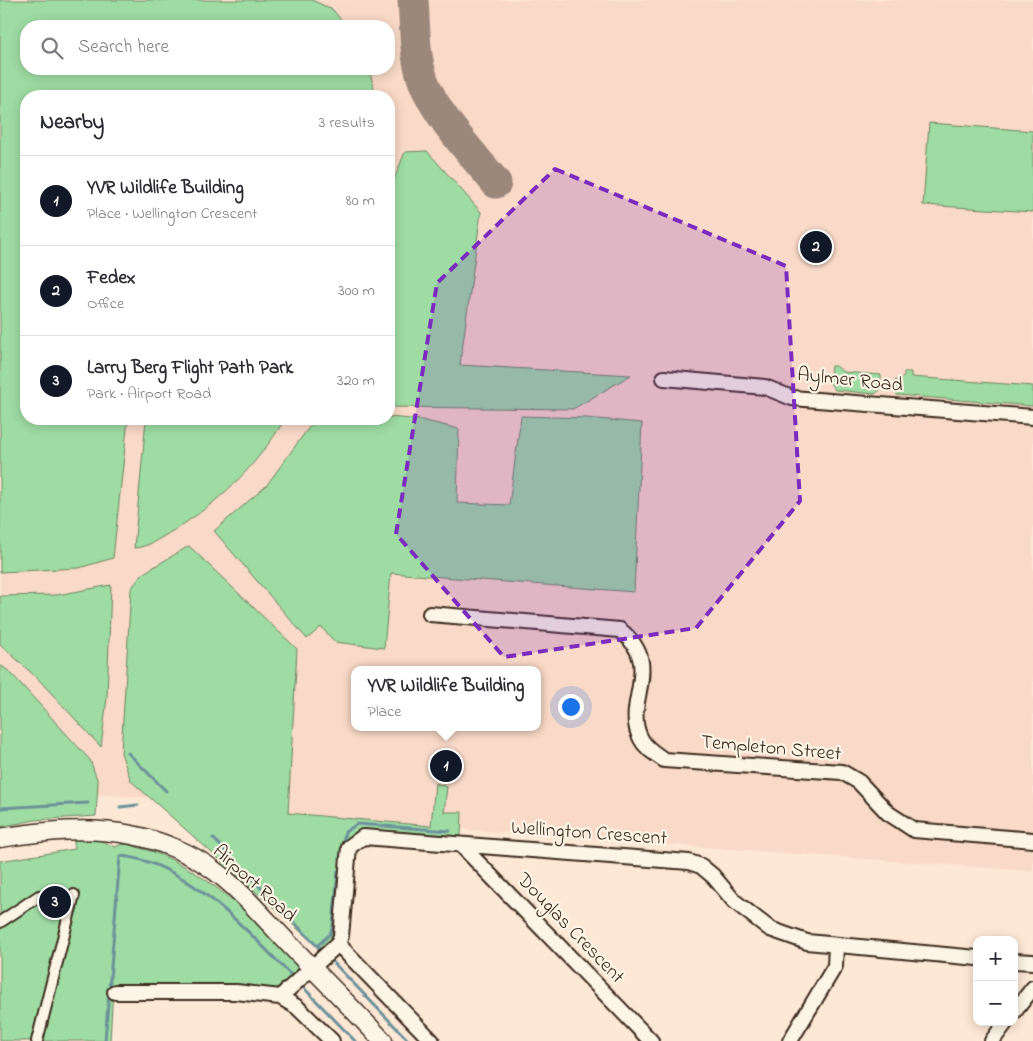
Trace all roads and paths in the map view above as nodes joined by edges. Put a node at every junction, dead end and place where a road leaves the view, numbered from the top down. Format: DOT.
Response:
graph roads {
  1 [pos="664,378"];
  2 [pos="1033,417"];
  3 [pos="430,614"];
  4 [pos="0,838"];
  5 [pos="1033,840"];
  6 [pos="461,845"];
  7 [pos="39,896"];
  8 [pos="74,896"];
  9 [pos="0,922"];
  10 [pos="338,944"];
  11 [pos="836,945"];
  12 [pos="973,958"];
  13 [pos="1018,961"];
  14 [pos="1033,962"];
  15 [pos="313,968"];
  16 [pos="1033,988"];
  17 [pos="115,992"];
  18 [pos="280,997"];
  19 [pos="1018,1007"];
  20 [pos="1003,1026"];
  21 [pos="37,1041"];
  22 [pos="332,1041"];
  23 [pos="383,1041"];
  24 [pos="432,1041"];
  25 [pos="651,1041"];
  26 [pos="790,1041"];
  27 [pos="992,1041"];
  1 -- 2 [label="street, Aylmer Road"];
  3 -- 5 [label="street, Templeton Street"];
  4 -- 15 [label="street, Airport Road"];
  6 -- 10 [label="street, Wellington Crescent"];
  6 -- 11 [label="street, Wellington Crescent"];
  6 -- 25 [label="street, Douglas Crescent"];
  7 -- 9 [label="street"];
  8 -- 21 [label="street"];
  10 -- 15 [label="street"];
  10 -- 24 [label="street"];
  11 -- 12 [label="street, Wellington Crescent"];
  11 -- 26 [label="street"];
  13 -- 14 [label="street"];
  15 -- 18 [label="street"];
  15 -- 23 [label="street, Airport Road"];
  16 -- 19 [label="street"];
  17 -- 18 [label="street"];
  18 -- 22 [label="street"];
  20 -- 27 [label="street"];
}
